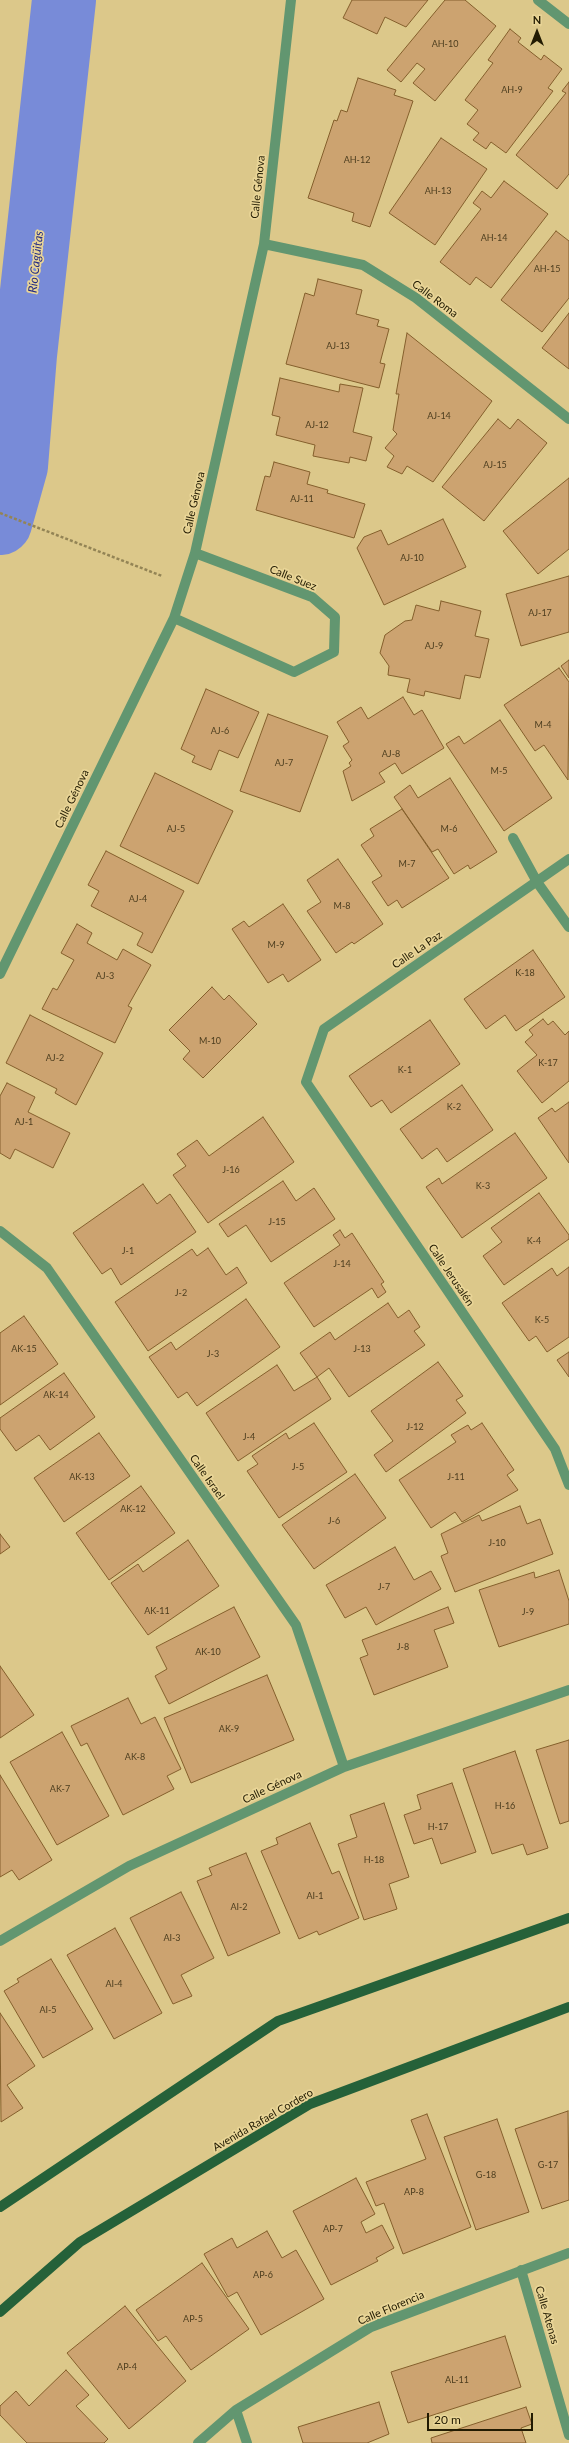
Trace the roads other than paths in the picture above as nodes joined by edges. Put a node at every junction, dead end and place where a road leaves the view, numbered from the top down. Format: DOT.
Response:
graph roads {
  1 [pos="291,0"];
  2 [pos="538,0"];
  3 [pos="569,24"];
  4 [pos="264,244"];
  5 [pos="569,419"];
  6 [pos="195,553"];
  7 [pos="174,618"];
  8 [pos="513,838"];
  9 [pos="569,859"];
  10 [pos="537,882"];
  11 [pos="569,927"];
  12 [pos="0,974"];
  13 [pos="306,1082"];
  14 [pos="0,1231"];
  15 [pos="569,1485"];
  16 [pos="569,1690"];
  17 [pos="344,1767"];
  18 [pos="569,1918"];
  19 [pos="0,1940"];
  20 [pos="569,2006"];
  21 [pos="0,2207"];
  22 [pos="569,2253"];
  23 [pos="522,2270"];
  24 [pos="0,2312"];
  25 [pos="236,2410"];
  26 [pos="569,2435"];
  27 [pos="198,2443"];
  28 [pos="246,2443"];
  1 -- 4 [label="street, Calle Génova"];
  2 -- 3 [label="street"];
  4 -- 5 [label="street, Calle Roma"];
  4 -- 6 [label="street, Calle Génova"];
  6 -- 7 [label="street, Calle Génova"];
  6 -- 7 [label="street, Calle Suez"];
  7 -- 12 [label="street, Calle Génova"];
  8 -- 10 [label="street"];
  9 -- 10 [label="street, Calle La Paz"];
  10 -- 11 [label="street"];
  10 -- 13 [label="street, Calle La Paz"];
  13 -- 15 [label="street, Calle Jerusalén"];
  14 -- 17 [label="street, Calle Israel"];
  16 -- 17 [label="street, Calle Génova"];
  17 -- 19 [label="street, Calle Génova"];
  18 -- 21 [label="main road"];
  20 -- 24 [label="main road, Avenida Rafael Cordero"];
  22 -- 23 [label="street, Calle Florencia"];
  23 -- 25 [label="street, Calle Florencia"];
  23 -- 26 [label="street, Calle Atenas"];
  25 -- 27 [label="street, Calle Florencia"];
  25 -- 28 [label="street"];
}
